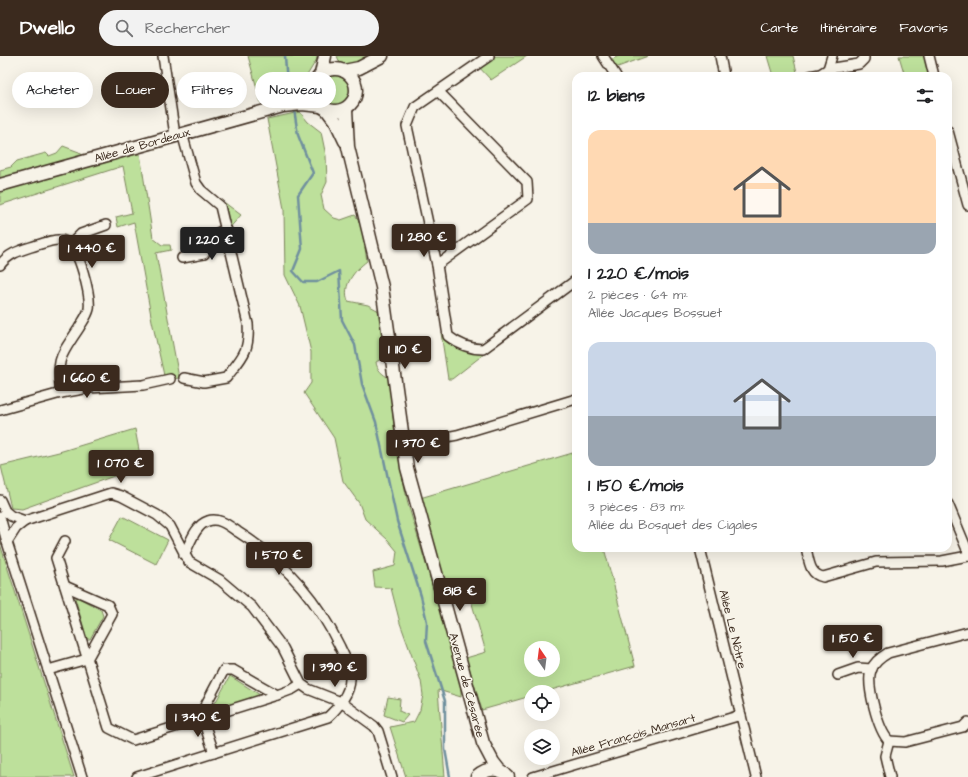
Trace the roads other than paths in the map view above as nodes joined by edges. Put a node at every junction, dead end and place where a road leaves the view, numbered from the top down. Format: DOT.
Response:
graph roads {
  1 [pos="163,56"];
  2 [pos="325,56"];
  3 [pos="333,56"];
  4 [pos="489,56"];
  5 [pos="720,56"];
  6 [pos="832,56"];
  7 [pos="864,56"];
  8 [pos="929,56"];
  9 [pos="607,57"];
  10 [pos="379,59"];
  11 [pos="828,69"];
  12 [pos="341,70"];
  13 [pos="321,72"];
  14 [pos="324,72"];
  15 [pos="614,72"];
  16 [pos="723,72"];
  17 [pos="823,72"];
  18 [pos="933,72"];
  19 [pos="357,91"];
  20 [pos="439,92"];
  21 [pos="277,108"];
  22 [pos="324,108"];
  23 [pos="346,108"];
  24 [pos="179,134"];
  25 [pos="952,146"];
  26 [pos="348,148"];
  27 [pos="0,185"];
  28 [pos="968,205"];
  29 [pos="106,225"];
  30 [pos="227,230"];
  31 [pos="71,244"];
  32 [pos="182,258"];
  33 [pos="0,265"];
  34 [pos="437,265"];
  35 [pos="572,283"];
  36 [pos="184,378"];
  37 [pos="170,379"];
  38 [pos="61,393"];
  39 [pos="572,400"];
  40 [pos="0,410"];
  41 [pos="403,445"];
  42 [pos="0,500"];
  43 [pos="952,514"];
  44 [pos="0,517"];
  45 [pos="26,521"];
  46 [pos="65,541"];
  47 [pos="7,542"];
  48 [pos="701,552"];
  49 [pos="807,552"];
  50 [pos="968,552"];
  51 [pos="968,556"];
  52 [pos="187,559"];
  53 [pos="65,586"];
  54 [pos="968,632"];
  55 [pos="87,659"];
  56 [pos="872,669"];
  57 [pos="48,670"];
  58 [pos="838,674"];
  59 [pos="301,684"];
  60 [pos="277,695"];
  61 [pos="341,702"];
  62 [pos="741,715"];
  63 [pos="202,717"];
  64 [pos="968,722"];
  65 [pos="889,741"];
  66 [pos="483,743"];
  67 [pos="214,753"];
  68 [pos="504,774"];
  69 [pos="478,776"];
  70 [pos="82,777"];
  71 [pos="137,777"];
  72 [pos="392,777"];
  73 [pos="533,777"];
  74 [pos="756,777"];
  75 [pos="890,777"];
  1 -- 24 [label="street"];
  2 -- 13 [label="street"];
  3 -- 12 [label="street"];
  4 -- 20 [label="street"];
  5 -- 16 [label="street"];
  6 -- 11 [label="street"];
  7 -- 11 [label="street"];
  8 -- 18 [label="street"];
  9 -- 15 [label="street"];
  10 -- 12 [label="street"];
  10 -- 19 [label="street"];
  11 -- 17 [label="street"];
  12 -- 14 [label="street"];
  12 -- 19 [label="street"];
  19 -- 23 [label="street"];
  20 -- 34 [label="street"];
  20 -- 34 [label="street"];
  21 -- 24 [label="street, Allée de Bordeaux"];
  22 -- 23 [label="street"];
  22 -- 26 [label="street"];
  23 -- 26 [label="street"];
  24 -- 27 [label="street, Allée de Bordeaux"];
  24 -- 30 [label="street"];
  25 -- 28 [label="street"];
  26 -- 41 [label="street, Avenue de Césarée"];
  29 -- 31 [label="street"];
  30 -- 32 [label="street"];
  30 -- 36 [label="street"];
  31 -- 33 [label="street"];
  31 -- 38 [label="street"];
  34 -- 35 [label="street"];
  37 -- 38 [label="street"];
  38 -- 40 [label="street"];
  39 -- 41 [label="street"];
  41 -- 66 [label="street, Avenue de Césarée"];
  42 -- 45 [label="street"];
  43 -- 50 [label="street"];
  44 -- 47 [label="street"];
  45 -- 47 [label="street"];
  45 -- 52 [label="street"];
  46 -- 53 [label="street"];
  47 -- 57 [label="street"];
  48 -- 62 [label="street, Allée Le Nôtre"];
  49 -- 51 [label="street"];
  52 -- 59 [label="street"];
  52 -- 61 [label="street"];
  53 -- 55 [label="street"];
  53 -- 55 [label="street"];
  54 -- 56 [label="street"];
  55 -- 57 [label="street"];
  55 -- 63 [label="street"];
  56 -- 58 [label="street"];
  56 -- 65 [label="street"];
  57 -- 70 [label="street"];
  59 -- 60 [label="street"];
  59 -- 61 [label="street"];
  60 -- 63 [label="street"];
  60 -- 63 [label="street"];
  61 -- 67 [label="street"];
  61 -- 72 [label="street"];
  62 -- 73 [label="street, Allée François Mansart"];
  62 -- 74 [label="street, Allée Le Nôtre"];
  63 -- 67 [label="street"];
  64 -- 65 [label="street"];
  65 -- 75 [label="street"];
  66 -- 68 [label="street, Avenue de Césarée"];
  66 -- 69 [label="street, Avenue de Césarée"];
  67 -- 71 [label="street"];
  68 -- 69 [label="street"];
}
